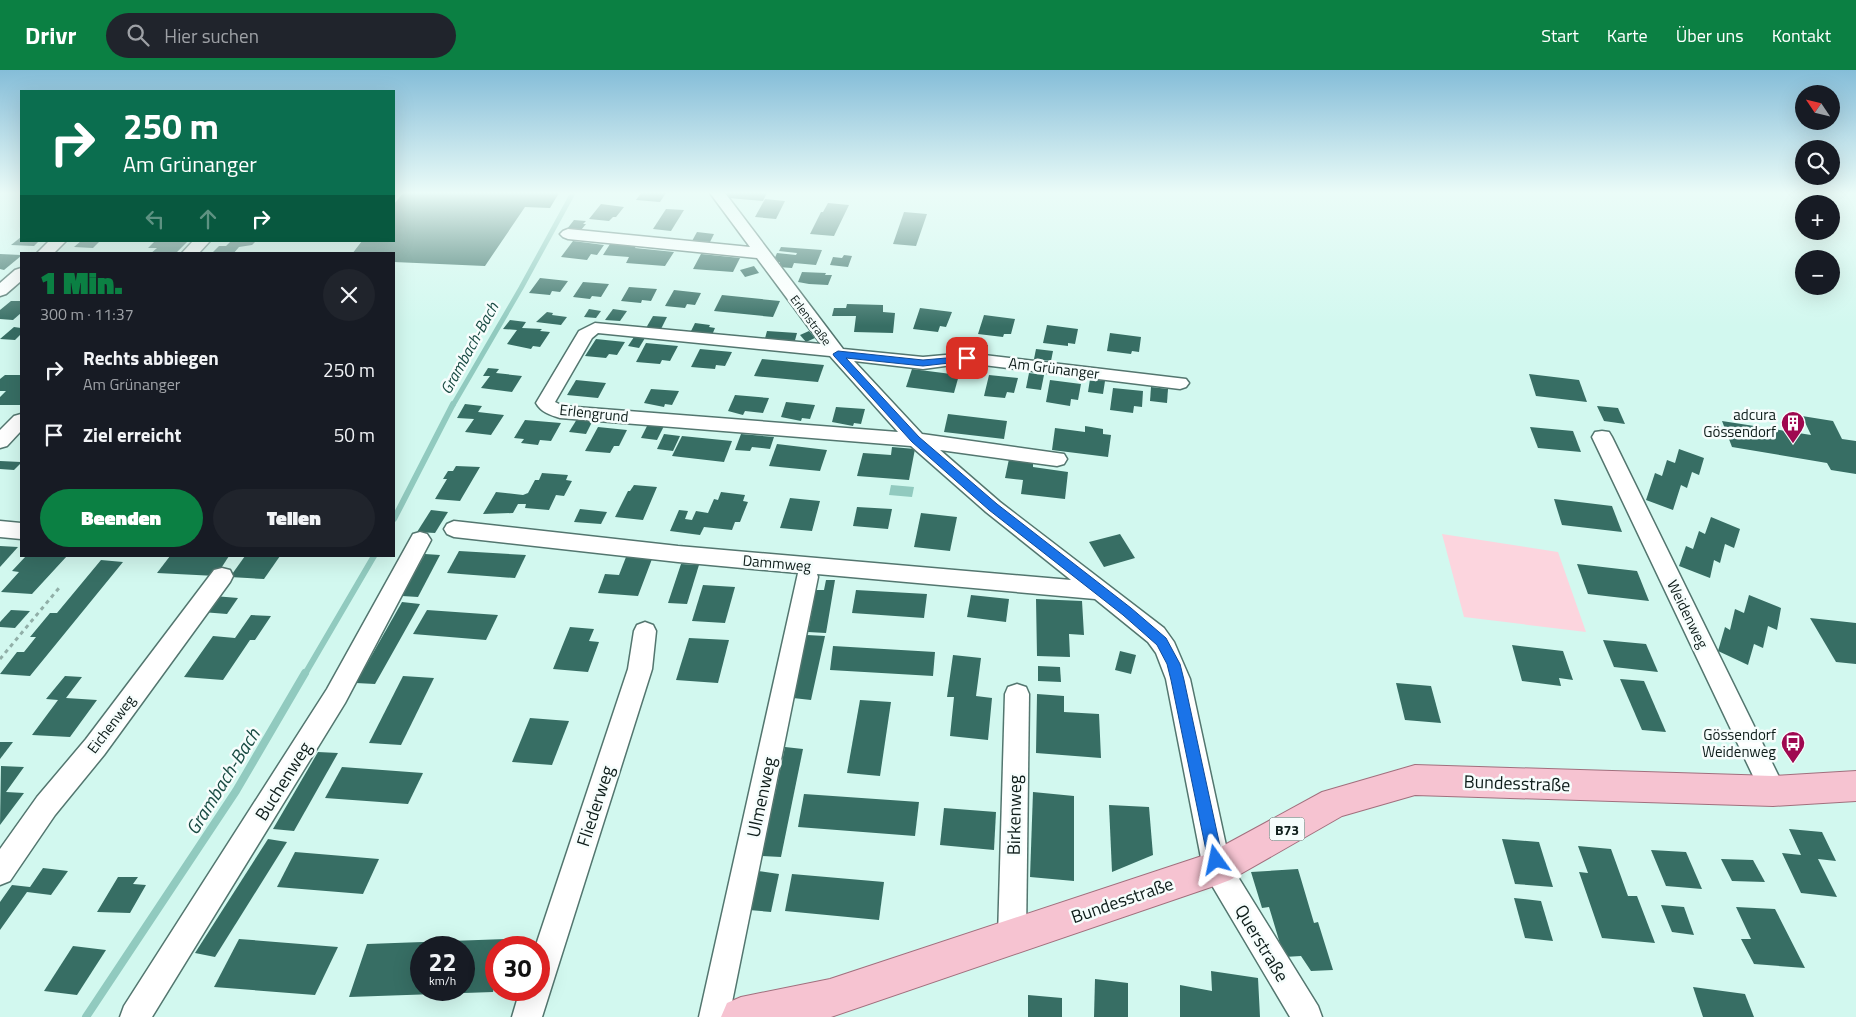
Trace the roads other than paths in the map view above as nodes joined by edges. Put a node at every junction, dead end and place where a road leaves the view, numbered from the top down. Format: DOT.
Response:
graph roads {
  1 [pos="602,237"];
  2 [pos="748,237"];
  3 [pos="57,242"];
  4 [pos="201,242"];
  5 [pos="46,252"];
  6 [pos="191,252"];
  7 [pos="759,252"];
  8 [pos="20,274"];
  9 [pos="0,291"];
  10 [pos="836,353"];
  11 [pos="1180,383"];
  12 [pos="20,421"];
  13 [pos="1602,437"];
  14 [pos="916,440"];
  15 [pos="0,441"];
  16 [pos="1057,459"];
  17 [pos="0,529"];
  18 [pos="454,529"];
  19 [pos="20,531"];
  20 [pos="420,540"];
  21 [pos="222,576"];
  22 [pos="807,577"];
  23 [pos="1100,591"];
  24 [pos="645,631"];
  25 [pos="1017,694"];
  26 [pos="1856,786"];
  27 [pos="1773,791"];
  28 [pos="1217,868"];
  29 [pos="0,872"];
  30 [pos="1012,937"];
  31 [pos="550,946"];
  32 [pos="532,1001"];
  33 [pos="828,1008"];
  34 [pos="135,1017"];
  35 [pos="527,1017"];
  36 [pos="714,1017"];
  37 [pos="741,1017"];
  38 [pos="1308,1017"];
  1 -- 7 [label="street"];
  2 -- 7 [label="street, Erlenstraße"];
  3 -- 5 [label="street"];
  4 -- 6 [label="street"];
  7 -- 10 [label="street, Erlenstraße"];
  8 -- 9 [label="street"];
  10 -- 11 [label="street, Am Grünanger"];
  10 -- 14 [label="street, Erlenstraße"];
  10 -- 14 [label="street, Erlengrund"];
  12 -- 15 [label="street"];
  13 -- 27 [label="street, Weidenweg"];
  14 -- 16 [label="street"];
  14 -- 23 [label="street, Erlenstraße"];
  17 -- 19 [label="street"];
  18 -- 23 [label="street, Dammweg"];
  20 -- 34 [label="street, Buchenweg"];
  21 -- 29 [label="street, Eichenweg"];
  22 -- 36 [label="street, Ulmenweg"];
  23 -- 28 [label="street, Erlenstraße"];
  24 -- 31 [label="street, Fliederweg"];
  25 -- 30 [label="street, Birkenweg"];
  26 -- 27 [label="main road, Bundesstraße / B73"];
  27 -- 28 [label="main road, Bundesstraße / B73"];
  28 -- 30 [label="main road, Bundesstraße / B73"];
  28 -- 38 [label="street, Querstraße"];
  30 -- 33 [label="main road, Bundesstraße / B73"];
  32 -- 35 [label="street"];
  33 -- 37 [label="main road, Bundesstraße / B73"];
}
